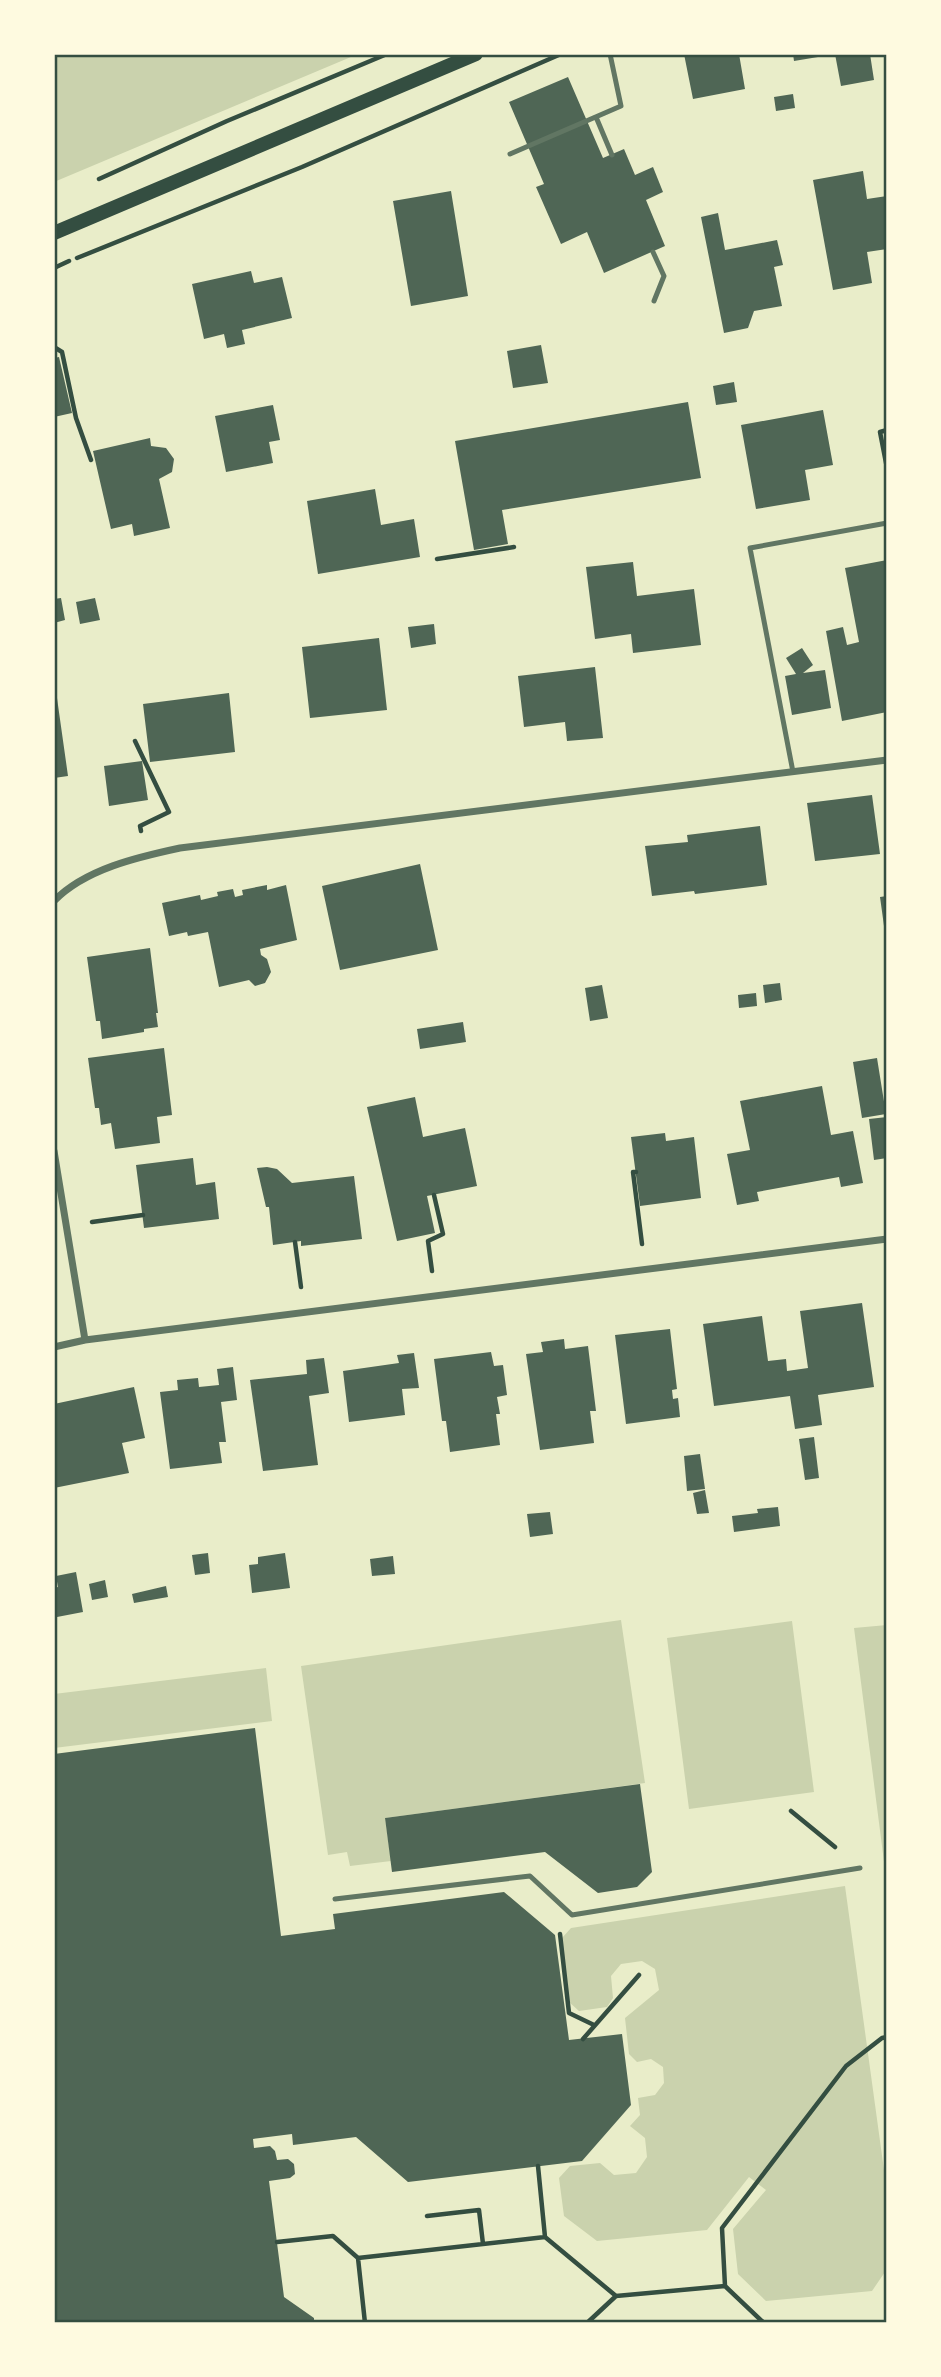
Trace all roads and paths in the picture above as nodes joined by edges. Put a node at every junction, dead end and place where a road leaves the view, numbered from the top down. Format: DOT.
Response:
graph roads {
  1 [pos="387,54"];
  2 [pos="476,54"];
  3 [pos="561,54"];
  4 [pos="610,54"];
  5 [pos="596,117"];
  6 [pos="510,154"];
  7 [pos="611,155"];
  8 [pos="91,183"];
  9 [pos="54,233"];
  10 [pos="653,252"];
  11 [pos="54,268"];
  12 [pos="654,302"];
  13 [pos="54,347"];
  14 [pos="887,430"];
  15 [pos="90,460"];
  16 [pos="887,468"];
  17 [pos="887,523"];
  18 [pos="514,547"];
  19 [pos="438,559"];
  20 [pos="135,741"];
  21 [pos="887,760"];
  22 [pos="793,772"];
  23 [pos="156,819"];
  24 [pos="54,901"];
  25 [pos="54,1151"];
  26 [pos="636,1171"];
  27 [pos="434,1195"];
  28 [pos="142,1215"];
  29 [pos="104,1220"];
  30 [pos="887,1239"];
  31 [pos="295,1242"];
  32 [pos="645,1269"];
  33 [pos="435,1296"];
  34 [pos="303,1313"];
  35 [pos="85,1340"];
  36 [pos="54,1347"];
  37 [pos="791,1811"];
  38 [pos="860,1868"];
  39 [pos="335,1899"];
  40 [pos="572,1915"];
  41 [pos="639,1975"];
  42 [pos="594,2025"];
  43 [pos="887,2037"];
  44 [pos="583,2039"];
  45 [pos="538,2166"];
  46 [pos="427,2216"];
  47 [pos="545,2237"];
  48 [pos="277,2242"];
  49 [pos="484,2244"];
  50 [pos="358,2258"];
  51 [pos="725,2286"];
  52 [pos="616,2296"];
  53 [pos="365,2323"];
  54 [pos="587,2323"];
  55 [pos="764,2323"];
  1 -- 8 [label="path"];
  2 -- 9 [label="main road"];
  3 -- 11 [label="path"];
  4 -- 5 [label="lane"];
  5 -- 6 [label="lane"];
  5 -- 7 [label="lane"];
  10 -- 12 [label="lane"];
  13 -- 15 [label="path"];
  14 -- 16 [label="path"];
  17 -- 22 [label="lane"];
  18 -- 19 [label="path"];
  20 -- 23 [label="path"];
  21 -- 22 [label="street"];
  22 -- 24 [label="street"];
  25 -- 35 [label="street"];
  26 -- 32 [label="path"];
  27 -- 33 [label="path"];
  28 -- 29 [label="path"];
  30 -- 32 [label="street"];
  31 -- 34 [label="path"];
  32 -- 33 [label="street"];
  33 -- 34 [label="street"];
  34 -- 35 [label="street"];
  35 -- 36 [label="street"];
  37 -- 38 [label="path"];
  38 -- 40 [label="lane"];
  39 -- 40 [label="lane"];
  40 -- 42 [label="path"];
  41 -- 42 [label="path"];
  42 -- 44 [label="path"];
  43 -- 51 [label="path"];
  45 -- 47 [label="path"];
  46 -- 49 [label="path"];
  47 -- 49 [label="path"];
  47 -- 52 [label="path"];
  48 -- 50 [label="path"];
  49 -- 50 [label="path"];
  50 -- 53 [label="path"];
  51 -- 52 [label="path"];
  51 -- 55 [label="path"];
  52 -- 54 [label="path"];
}
